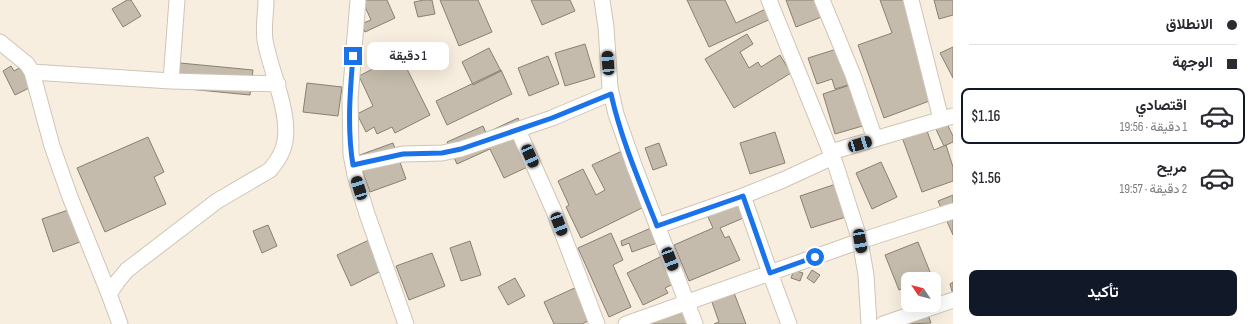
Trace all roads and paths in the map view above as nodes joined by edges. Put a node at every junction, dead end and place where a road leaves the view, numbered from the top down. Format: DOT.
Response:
graph roads {
  1 [pos="177,0"];
  2 [pos="266,0"];
  3 [pos="358,0"];
  4 [pos="602,0"];
  5 [pos="769,0"];
  6 [pos="822,0"];
  7 [pos="911,0"];
  8 [pos="0,42"];
  9 [pos="32,72"];
  10 [pos="171,81"];
  11 [pos="278,84"];
  12 [pos="611,94"];
  13 [pos="947,118"];
  14 [pos="518,130"];
  15 [pos="875,139"];
  16 [pos="832,154"];
  17 [pos="353,165"];
  18 [pos="743,196"];
  19 [pos="953,211"];
  20 [pos="657,226"];
  21 [pos="860,241"];
  22 [pos="770,273"];
  23 [pos="109,294"];
  24 [pos="953,300"];
  25 [pos="686,302"];
  26 [pos="120,324"];
  27 [pos="406,324"];
  28 [pos="597,324"];
  29 [pos="626,324"];
  30 [pos="695,324"];
  31 [pos="789,324"];
  32 [pos="869,324"];
  33 [pos="883,324"];
  1 -- 10 [label="street"];
  2 -- 11 [label="street"];
  3 -- 17 [label="street"];
  4 -- 12 [label="street"];
  5 -- 16 [label="street"];
  6 -- 15 [label="street"];
  7 -- 13 [label="street"];
  8 -- 9 [label="street"];
  9 -- 10 [label="street"];
  9 -- 23 [label="street"];
  10 -- 11 [label="street"];
  11 -- 23 [label="street"];
  12 -- 14 [label="street"];
  12 -- 20 [label="street"];
  13 -- 15 [label="street"];
  14 -- 17 [label="street"];
  14 -- 28 [label="street"];
  15 -- 16 [label="street"];
  16 -- 18 [label="street"];
  16 -- 21 [label="street"];
  17 -- 27 [label="street"];
  18 -- 20 [label="street"];
  18 -- 22 [label="street"];
  19 -- 21 [label="street"];
  20 -- 25 [label="street"];
  21 -- 22 [label="street"];
  21 -- 32 [label="street"];
  22 -- 25 [label="street"];
  22 -- 31 [label="street"];
  23 -- 26 [label="street"];
  24 -- 33 [label="street"];
  25 -- 29 [label="street"];
  25 -- 30 [label="street"];
}
